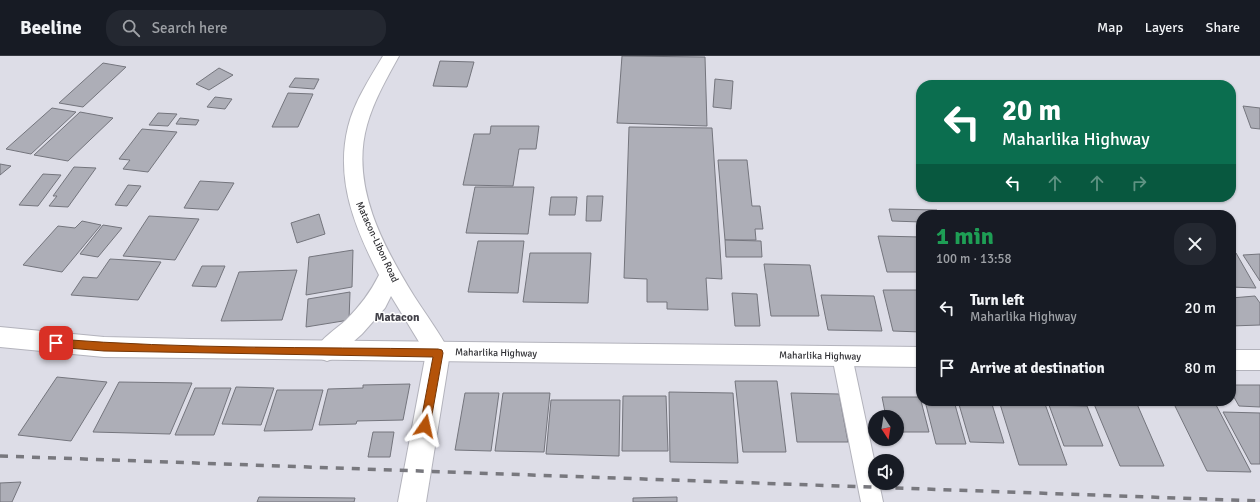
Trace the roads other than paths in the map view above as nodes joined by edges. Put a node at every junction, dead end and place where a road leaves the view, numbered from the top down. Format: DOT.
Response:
graph roads {
  1 [pos="391,56"];
  2 [pos="390,275"];
  3 [pos="0,337"];
  4 [pos="326,351"];
  5 [pos="438,353"];
  6 [pos="842,356"];
  7 [pos="916,357"];
  8 [pos="1236,360"];
  9 [pos="1260,360"];
  10 [pos="412,502"];
  11 [pos="872,502"];
  1 -- 2 [label="main road, Matacon-Libon Road"];
  2 -- 4 [label="main road"];
  2 -- 5 [label="main road, Matacon-Libon Road"];
  3 -- 4 [label="main road, Maharlika Highway"];
  4 -- 5 [label="main road, Maharlika Highway"];
  5 -- 6 [label="main road, Maharlika Highway"];
  5 -- 10 [label="main road"];
  6 -- 7 [label="main road, Maharlika Highway"];
  6 -- 11 [label="lane"];
  8 -- 9 [label="main road"];
}
